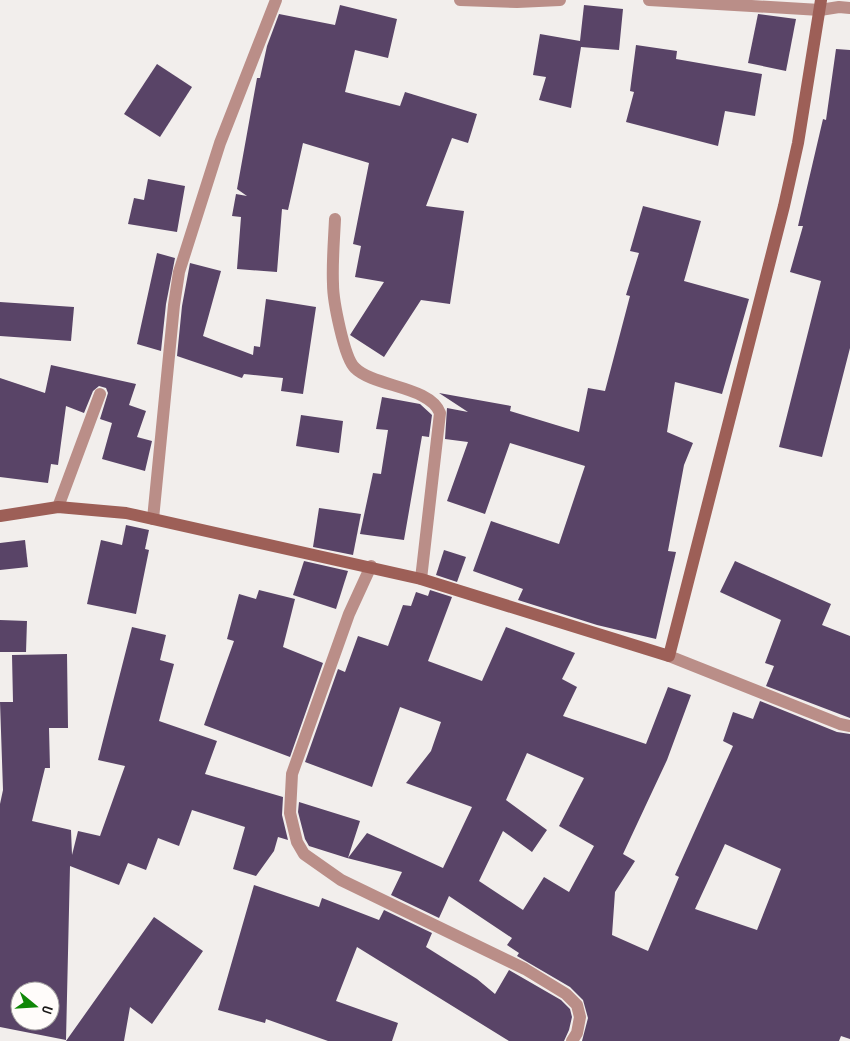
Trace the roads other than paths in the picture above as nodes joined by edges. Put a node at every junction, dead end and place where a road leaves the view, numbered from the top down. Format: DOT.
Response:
graph roads {
  1 [pos="276,0"];
  2 [pos="460,0"];
  3 [pos="560,0"];
  4 [pos="649,0"];
  5 [pos="820,5"];
  6 [pos="850,8"];
  7 [pos="335,219"];
  8 [pos="100,394"];
  9 [pos="58,507"];
  10 [pos="0,516"];
  11 [pos="153,519"];
  12 [pos="371,566"];
  13 [pos="421,579"];
  14 [pos="669,656"];
  15 [pos="850,726"];
  16 [pos="572,1041"];
  1 -- 11 [label="street"];
  2 -- 3 [label="street"];
  4 -- 5 [label="street"];
  5 -- 6 [label="street"];
  5 -- 14 [label="street"];
  7 -- 13 [label="street"];
  8 -- 9 [label="street"];
  9 -- 10 [label="street"];
  9 -- 11 [label="street"];
  11 -- 12 [label="street"];
  12 -- 13 [label="street"];
  12 -- 16 [label="street"];
  13 -- 14 [label="street"];
  14 -- 15 [label="street"];
}
